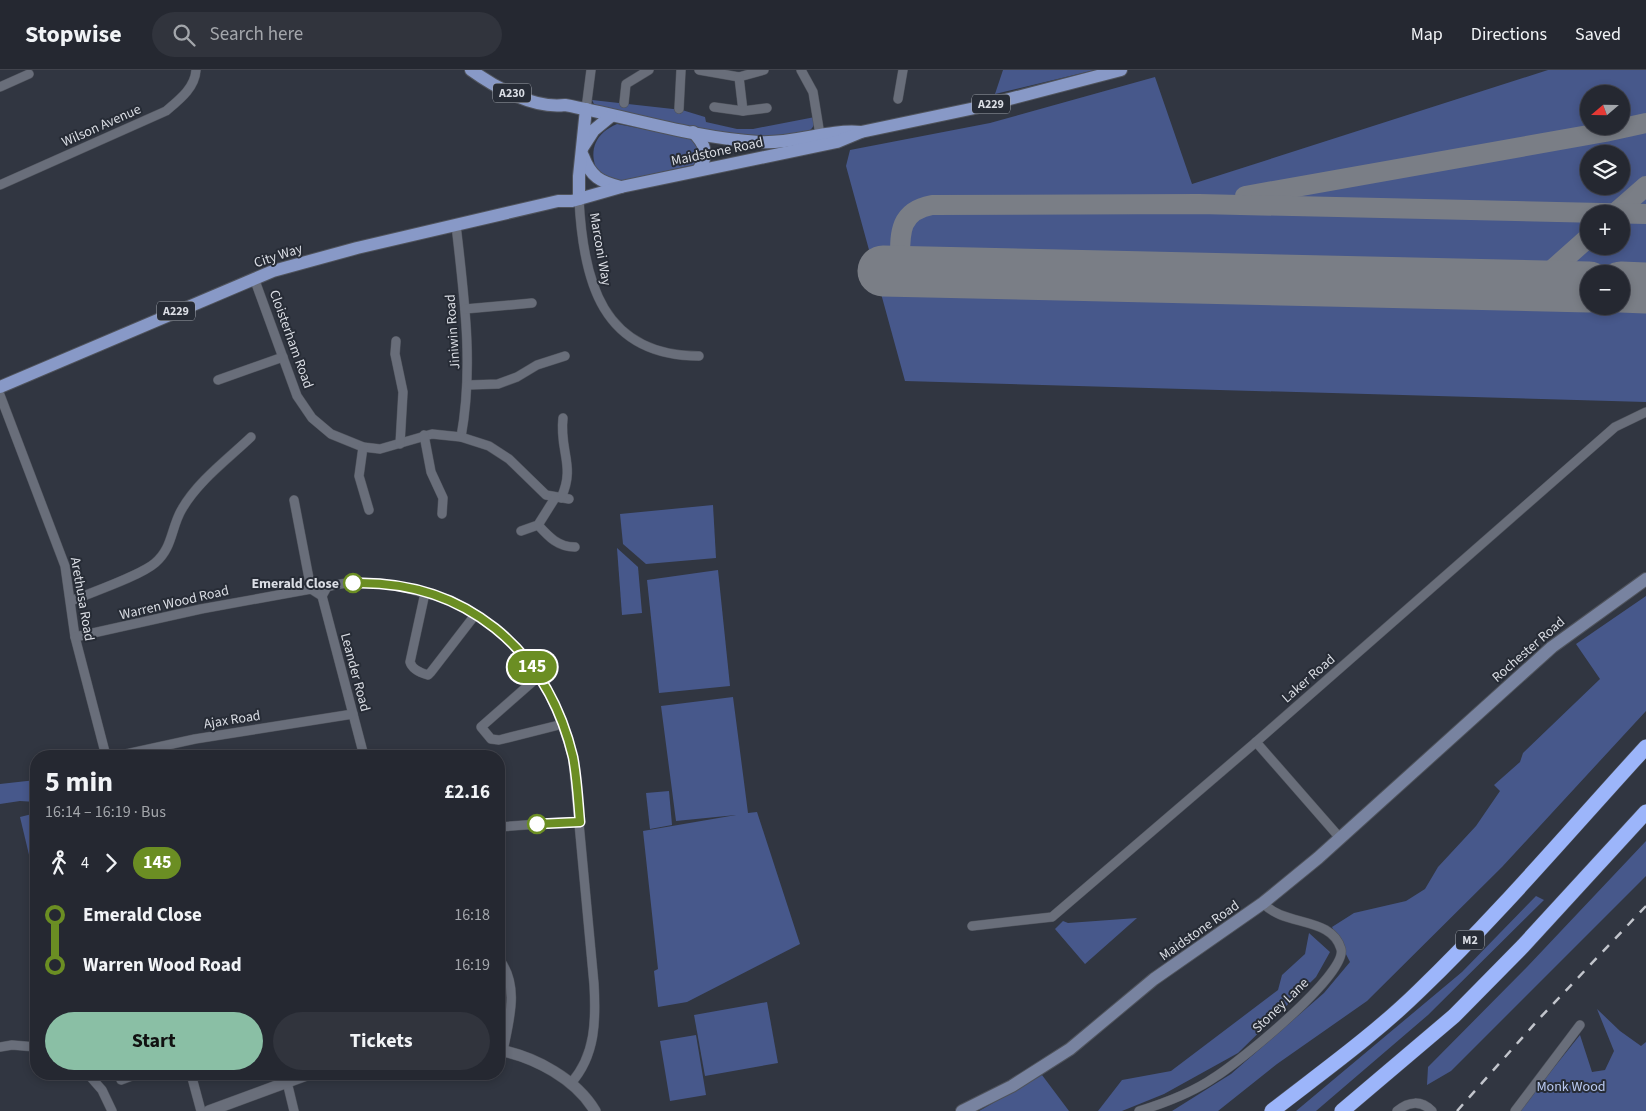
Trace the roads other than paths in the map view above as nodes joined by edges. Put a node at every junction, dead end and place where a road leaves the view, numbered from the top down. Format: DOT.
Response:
graph roads {
  1 [pos="196,70"];
  2 [pos="471,70"];
  3 [pos="592,70"];
  4 [pos="649,70"];
  5 [pos="681,70"];
  6 [pos="699,70"];
  7 [pos="764,70"];
  8 [pos="802,70"];
  9 [pos="904,70"];
  10 [pos="1121,70"];
  11 [pos="29,75"];
  12 [pos="740,77"];
  13 [pos="0,87"];
  14 [pos="898,99"];
  15 [pos="624,103"];
  16 [pos="558,106"];
  17 [pos="714,107"];
  18 [pos="767,108"];
  19 [pos="586,109"];
  20 [pos="678,109"];
  21 [pos="743,111"];
  22 [pos="611,116"];
  23 [pos="692,132"];
  24 [pos="861,132"];
  25 [pos="820,135"];
  26 [pos="583,146"];
  27 [pos="698,170"];
  28 [pos="579,176"];
  29 [pos="0,185"];
  30 [pos="621,187"];
  31 [pos="579,199"];
  32 [pos="558,201"];
  33 [pos="456,225"];
  34 [pos="254,278"];
  35 [pos="532,303"];
  36 [pos="465,309"];
  37 [pos="396,341"];
  38 [pos="565,356"];
  39 [pos="699,356"];
  40 [pos="283,357"];
  41 [pos="218,380"];
  42 [pos="468,385"];
  43 [pos="0,387"];
  44 [pos="0,395"];
  45 [pos="1646,412"];
  46 [pos="563,418"];
  47 [pos="424,436"];
  48 [pos="251,437"];
  49 [pos="461,437"];
  50 [pos="400,444"];
  51 [pos="363,447"];
  52 [pos="562,498"];
  53 [pos="294,500"];
  54 [pos="369,510"];
  55 [pos="442,514"];
  56 [pos="538,525"];
  57 [pos="521,531"];
  58 [pos="575,547"];
  59 [pos="1646,579"];
  60 [pos="312,589"];
  61 [pos="425,593"];
  62 [pos="322,596"];
  63 [pos="71,601"];
  64 [pos="475,615"];
  65 [pos="75,637"];
  66 [pos="539,676"];
  67 [pos="353,714"];
  68 [pos="563,724"];
  69 [pos="1256,742"];
  70 [pos="1646,747"];
  71 [pos="104,750"];
  72 [pos="145,750"];
  73 [pos="362,750"];
  74 [pos="1436,751"];
  75 [pos="1646,812"];
  76 [pos="580,822"];
  77 [pos="505,827"];
  78 [pos="1340,838"];
  79 [pos="1263,903"];
  80 [pos="972,926"];
  81 [pos="505,970"];
  82 [pos="1580,1025"];
  83 [pos="505,1031"];
  84 [pos="30,1046"];
  85 [pos="0,1047"];
  86 [pos="505,1052"];
  87 [pos="93,1080"];
  88 [pos="193,1080"];
  89 [pos="292,1080"];
  90 [pos="287,1082"];
  91 [pos="571,1083"];
  92 [pos="1429,1108"];
  93 [pos="593,1110"];
  94 [pos="112,1111"];
  95 [pos="201,1111"];
  96 [pos="209,1111"];
  97 [pos="294,1111"];
  98 [pos="962,1111"];
  99 [pos="1139,1111"];
  100 [pos="1272,1111"];
  101 [pos="1342,1111"];
  102 [pos="1397,1111"];
  103 [pos="1515,1111"];
  1 -- 29 [label="street, Wilson Avenue"];
  2 -- 16 [label="main road, A230"];
  3 -- 19 [label="street"];
  4 -- 15 [label="street"];
  5 -- 20 [label="street"];
  6 -- 12 [label="street"];
  7 -- 12 [label="street"];
  8 -- 25 [label="street"];
  9 -- 14 [label="street"];
  10 -- 24 [label="main road, Maidstone Road / A229"];
  11 -- 13 [label="street"];
  12 -- 21 [label="street"];
  16 -- 19 [label="main road, A230"];
  16 -- 26 [label="main road"];
  17 -- 21 [label="street"];
  18 -- 21 [label="street"];
  19 -- 22 [label="main road, Maidstone Road / A229"];
  19 -- 26 [label="main road"];
  22 -- 23 [label="main road, Maidstone Road / A229"];
  22 -- 26 [label="main road"];
  23 -- 25 [label="main road, Maidstone Road / A229"];
  23 -- 27 [label="main road"];
  24 -- 25 [label="main road, Maidstone Road / A229"];
  24 -- 27 [label="main road, Maidstone Road / A229"];
  26 -- 28 [label="main road"];
  26 -- 30 [label="main road"];
  27 -- 30 [label="main road, Maidstone Road / A229"];
  28 -- 31 [label="main road"];
  28 -- 32 [label="main road"];
  30 -- 31 [label="main road, Maidstone Road / A229"];
  31 -- 32 [label="main road, City Way / A229"];
  31 -- 39 [label="street, Marconi Way"];
  32 -- 33 [label="main road, City Way / A229"];
  33 -- 34 [label="main road, City Way / A229"];
  33 -- 36 [label="street, Jiniwin Road"];
  34 -- 40 [label="street, Cloisterham Road"];
  34 -- 43 [label="main road, City Way / A229"];
  35 -- 36 [label="street"];
  36 -- 42 [label="street, Jiniwin Road"];
  37 -- 50 [label="street"];
  38 -- 42 [label="street"];
  40 -- 41 [label="street"];
  40 -- 51 [label="street, Cloisterham Road"];
  42 -- 49 [label="street, Jiniwin Road"];
  44 -- 63 [label="street, Arethusa Road"];
  45 -- 69 [label="street, Laker Road"];
  46 -- 52 [label="street"];
  47 -- 49 [label="street, Cloisterham Road"];
  47 -- 50 [label="street, Cloisterham Road"];
  47 -- 55 [label="street"];
  48 -- 63 [label="street"];
  49 -- 52 [label="street, Cloisterham Road"];
  50 -- 51 [label="street, Cloisterham Road"];
  51 -- 54 [label="street"];
  52 -- 56 [label="street"];
  53 -- 60 [label="street"];
  56 -- 57 [label="street"];
  56 -- 58 [label="street"];
  59 -- 74 [label="main road, Rochester Road"];
  60 -- 62 [label="street"];
  60 -- 65 [label="street, Warren Wood Road"];
  61 -- 62 [label="street"];
  61 -- 64 [label="street"];
  61 -- 64 [label="street"];
  62 -- 67 [label="street, Leander Road"];
  63 -- 65 [label="street, Arethusa Road"];
  64 -- 66 [label="street"];
  65 -- 71 [label="street, Arethusa Road"];
  66 -- 68 [label="street"];
  66 -- 68 [label="street"];
  67 -- 72 [label="street, Ajax Road"];
  67 -- 73 [label="street, Leander Road"];
  68 -- 76 [label="street"];
  69 -- 78 [label="street"];
  69 -- 80 [label="street, Laker Road"];
  70 -- 100 [label="highway, M2"];
  74 -- 78 [label="main road, Maidstone Road"];
  75 -- 101 [label="highway"];
  76 -- 77 [label="street"];
  76 -- 91 [label="street"];
  78 -- 79 [label="main road, Maidstone Road"];
  79 -- 98 [label="main road, Maidstone Road"];
  79 -- 99 [label="street, Stoney Lane"];
  81 -- 83 [label="street"];
  82 -- 103 [label="street"];
  84 -- 85 [label="street"];
  86 -- 91 [label="street"];
  87 -- 94 [label="street"];
  88 -- 95 [label="street"];
  89 -- 90 [label="street"];
  90 -- 96 [label="street"];
  90 -- 97 [label="street"];
  91 -- 93 [label="street"];
  92 -- 102 [label="street"];
}
